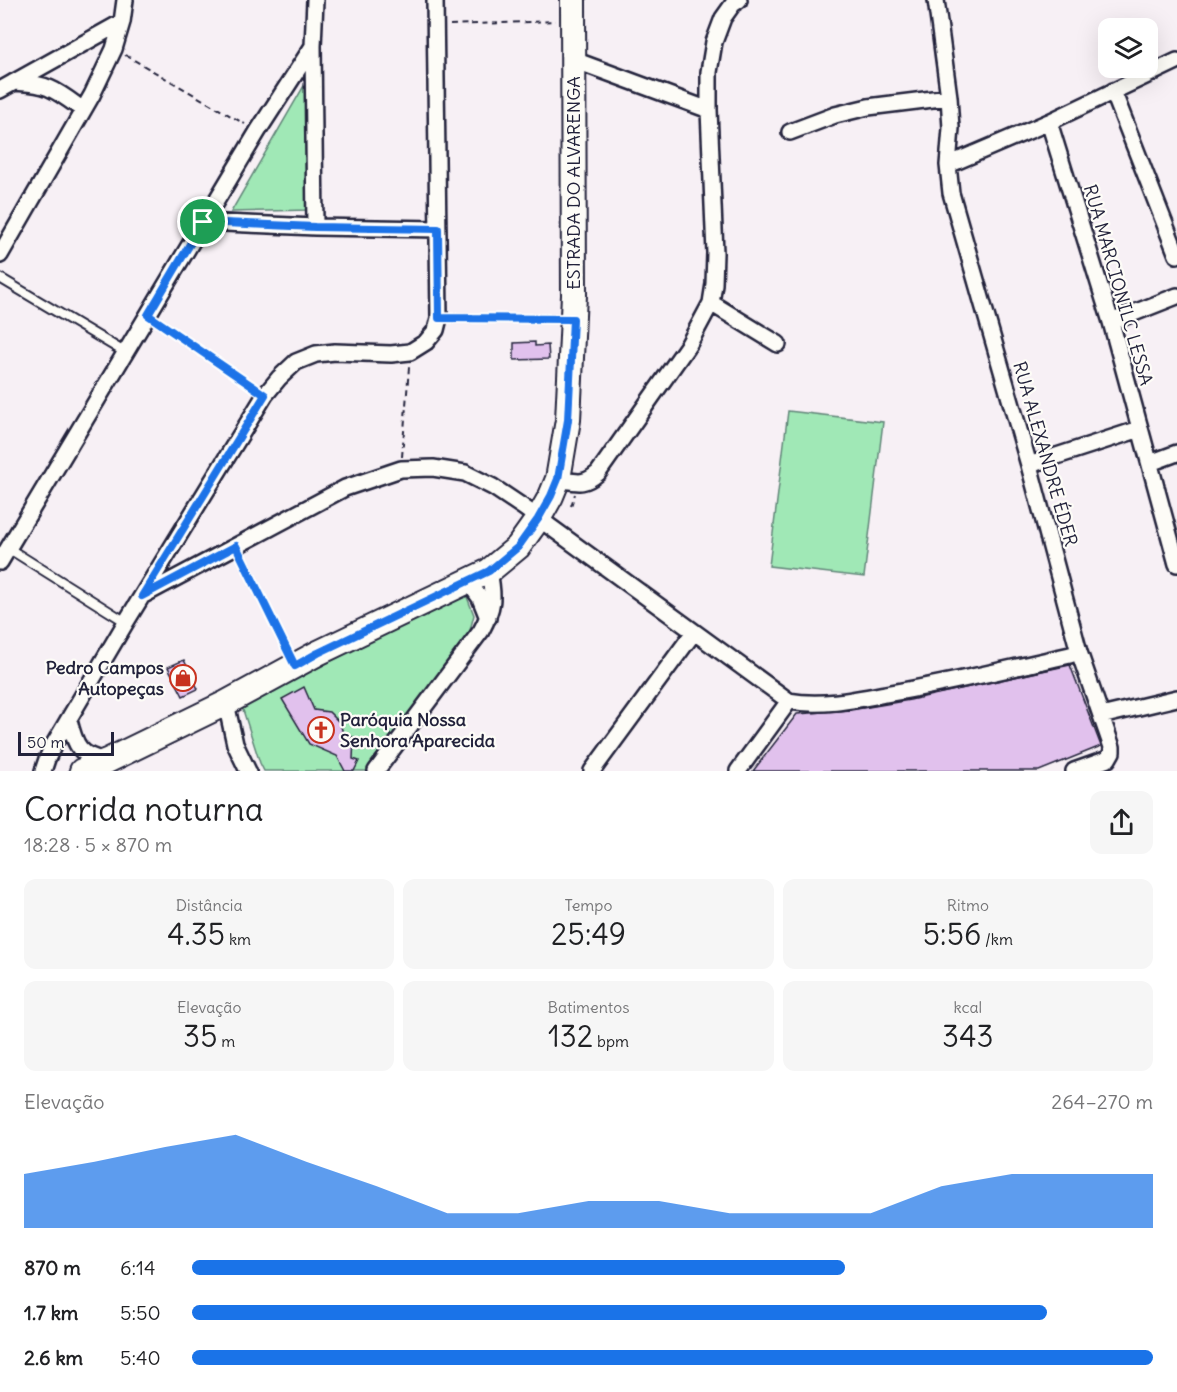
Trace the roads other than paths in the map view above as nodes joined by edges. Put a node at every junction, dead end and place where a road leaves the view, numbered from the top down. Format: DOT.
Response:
graph roads {
  1 [pos="125,0"];
  2 [pos="315,0"];
  3 [pos="435,0"];
  4 [pos="739,0"];
  5 [pos="936,0"];
  6 [pos="573,10"];
  7 [pos="122,22"];
  8 [pos="313,46"];
  9 [pos="574,60"];
  10 [pos="1177,61"];
  11 [pos="14,82"];
  12 [pos="0,90"];
  13 [pos="1113,91"];
  14 [pos="949,97"];
  15 [pos="83,110"];
  16 [pos="709,110"];
  17 [pos="1049,122"];
  18 [pos="790,132"];
  19 [pos="948,165"];
  20 [pos="203,222"];
  21 [pos="315,227"];
  22 [pos="438,229"];
  23 [pos="0,255"];
  24 [pos="1177,255"];
  25 [pos="0,278"];
  26 [pos="1177,296"];
  27 [pos="711,303"];
  28 [pos="1111,322"];
  29 [pos="778,344"];
  30 [pos="126,353"];
  31 [pos="1140,429"];
  32 [pos="1177,453"];
  33 [pos="1150,463"];
  34 [pos="1029,465"];
  35 [pos="558,479"];
  36 [pos="538,519"];
  37 [pos="8,540"];
  38 [pos="0,562"];
  39 [pos="1177,564"];
  40 [pos="478,576"];
  41 [pos="142,596"];
  42 [pos="488,618"];
  43 [pos="126,622"];
  44 [pos="694,632"];
  45 [pos="1079,652"];
  46 [pos="1177,698"];
  47 [pos="789,701"];
  48 [pos="226,703"];
  49 [pos="1101,716"];
  50 [pos="69,720"];
  51 [pos="107,761"];
  52 [pos="44,771"];
  53 [pos="82,771"];
  54 [pos="248,771"];
  55 [pos="376,771"];
  56 [pos="592,771"];
  57 [pos="738,771"];
  58 [pos="1074,771"];
  1 -- 7 [label="street"];
  2 -- 8 [label="street"];
  3 -- 22 [label="street"];
  4 -- 16 [label="street"];
  5 -- 14 [label="street, RUA ALEXANDRE ÉDER"];
  6 -- 9 [label="main road, ESTRADA DO ALVARENGA"];
  7 -- 11 [label="street"];
  7 -- 15 [label="street"];
  8 -- 20 [label="street"];
  8 -- 21 [label="street"];
  9 -- 16 [label="street"];
  9 -- 35 [label="main road, ESTRADA DO ALVARENGA"];
  10 -- 13 [label="street"];
  11 -- 12 [label="street"];
  11 -- 15 [label="street"];
  13 -- 17 [label="street"];
  13 -- 24 [label="street"];
  14 -- 18 [label="street"];
  14 -- 19 [label="street, RUA ALEXANDRE ÉDER"];
  15 -- 23 [label="street"];
  16 -- 27 [label="street"];
  17 -- 19 [label="street"];
  17 -- 28 [label="street, RUA MARCIONILC LESSA"];
  19 -- 34 [label="street, RUA ALEXANDRE ÉDER"];
  20 -- 21 [label="street"];
  20 -- 30 [label="street"];
  21 -- 22 [label="street"];
  22 -- 41 [label="street"];
  25 -- 30 [label="lane"];
  26 -- 28 [label="street"];
  27 -- 29 [label="street"];
  27 -- 35 [label="street"];
  28 -- 31 [label="street, RUA MARCIONILC LESSA"];
  30 -- 37 [label="street"];
  31 -- 33 [label="street, RUA MARCIONILC LESSA"];
  31 -- 34 [label="street"];
  32 -- 33 [label="street"];
  33 -- 39 [label="street, RUA MARCIONILC LESSA"];
  34 -- 45 [label="street, RUA ALEXANDRE ÉDER"];
  35 -- 36 [label="main road, ESTRADA DO ALVARENGA"];
  36 -- 40 [label="main road, ESTRADA DO ALVARENGA"];
  36 -- 41 [label="street"];
  36 -- 44 [label="street"];
  37 -- 38 [label="street"];
  37 -- 43 [label="lane"];
  40 -- 42 [label="street"];
  40 -- 42 [label="street"];
  40 -- 48 [label="main road, ESTRADA DO ALVARENGA"];
  41 -- 43 [label="street"];
  42 -- 55 [label="street"];
  43 -- 50 [label="street"];
  44 -- 47 [label="street"];
  44 -- 56 [label="street"];
  45 -- 47 [label="street"];
  45 -- 49 [label="street, RUA ALEXANDRE ÉDER"];
  46 -- 49 [label="street"];
  47 -- 57 [label="street"];
  48 -- 51 [label="main road, ESTRADA DO ALVARENGA"];
  48 -- 54 [label="street"];
  49 -- 58 [label="street, RUA ALEXANDRE ÉDER"];
  50 -- 51 [label="street"];
  50 -- 52 [label="street"];
  51 -- 53 [label="main road, ESTRADA DO ALVARENGA"];
}
